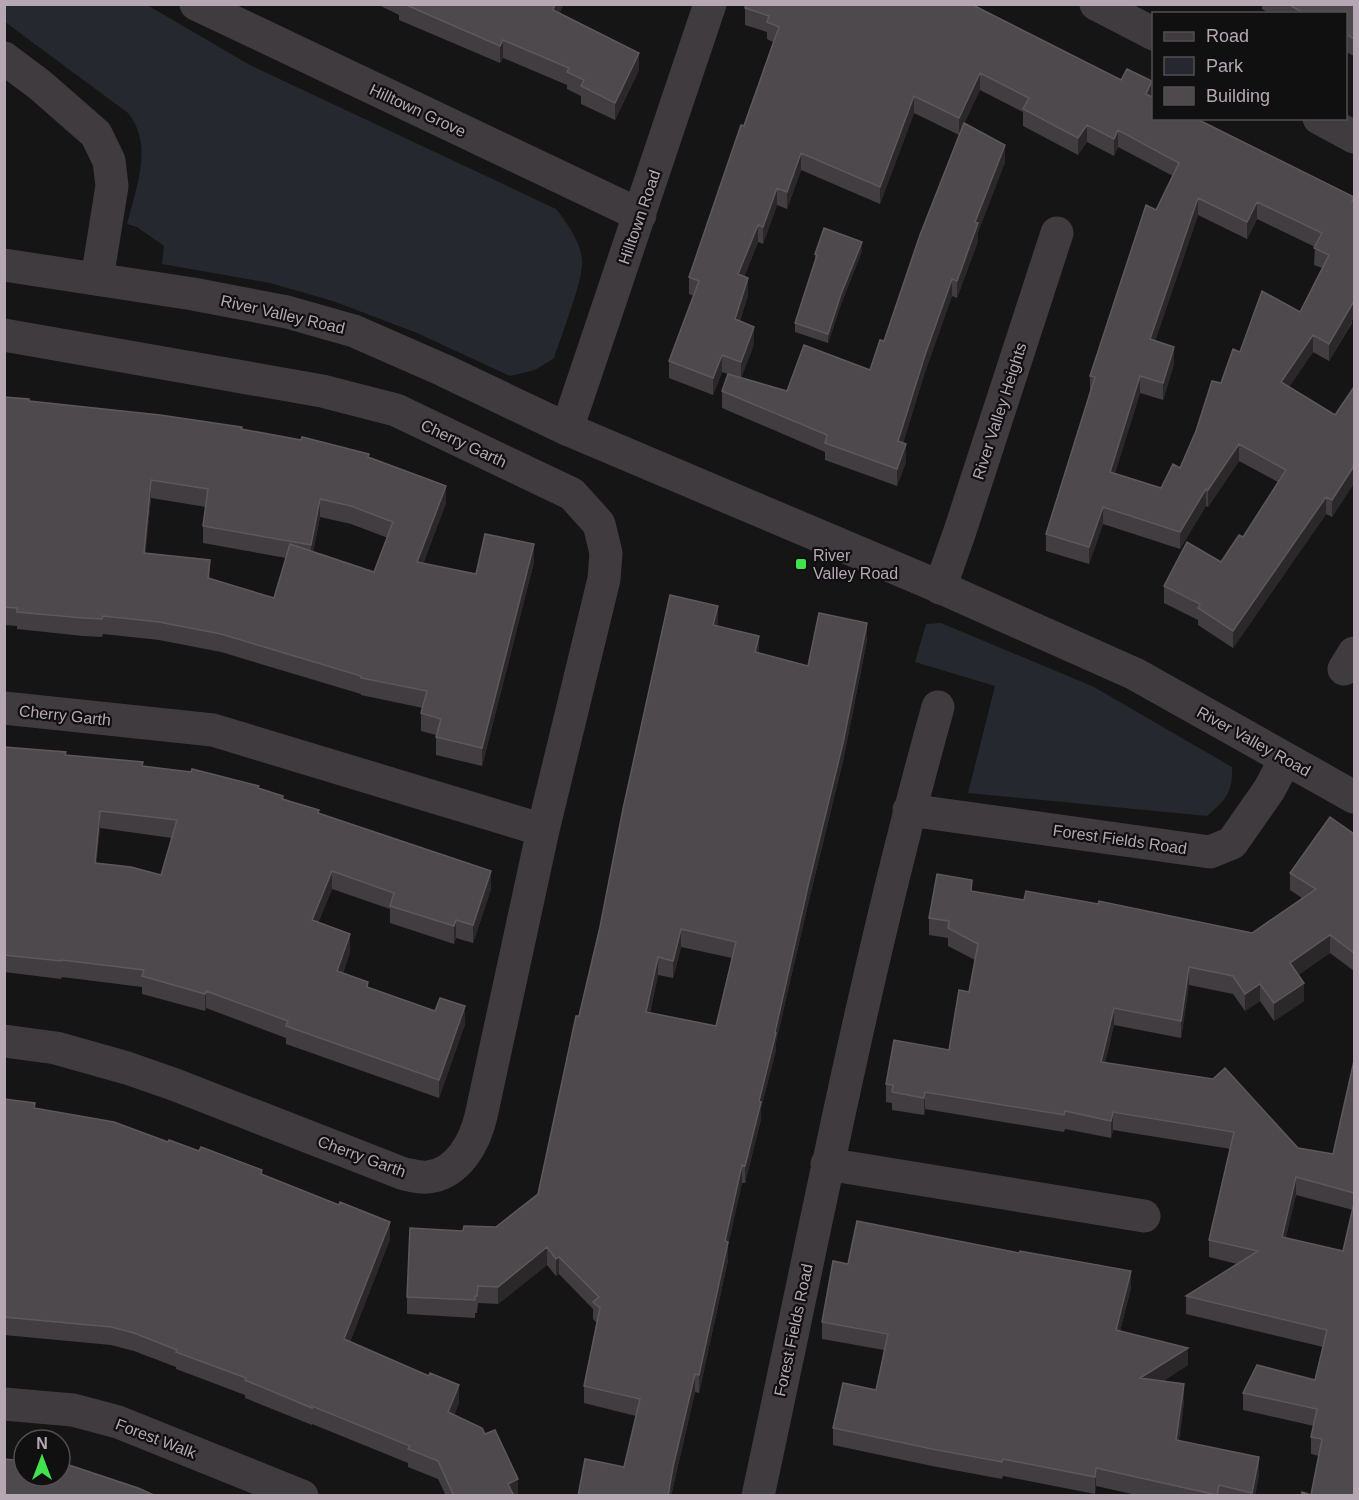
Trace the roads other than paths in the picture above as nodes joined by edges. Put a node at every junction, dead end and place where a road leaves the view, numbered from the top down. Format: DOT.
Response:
graph roads {
  1 [pos="196,4"];
  2 [pos="710,4"];
  3 [pos="1096,4"];
  4 [pos="1152,33"];
  5 [pos="4,58"];
  6 [pos="1323,120"];
  7 [pos="1354,137"];
  8 [pos="640,215"];
  9 [pos="1057,233"];
  10 [pos="4,265"];
  11 [pos="97,279"];
  12 [pos="4,335"];
  13 [pos="567,429"];
  14 [pos="940,588"];
  15 [pos="938,707"];
  16 [pos="4,708"];
  17 [pos="1285,760"];
  18 [pos="1354,797"];
  19 [pos="909,810"];
  20 [pos="543,830"];
  21 [pos="4,1041"];
  22 [pos="827,1164"];
  23 [pos="1144,1215"];
  24 [pos="4,1404"];
  25 [pos="302,1496"];
  26 [pos="758,1496"];
  1 -- 8 [label="street, Hilltown Grove"];
  2 -- 8 [label="street, Hilltown Road"];
  3 -- 4 [label="street"];
  5 -- 11 [label="street"];
  6 -- 7 [label="street"];
  8 -- 13 [label="street, Hilltown Road"];
  9 -- 14 [label="street, River Valley Heights"];
  10 -- 11 [label="street, River Valley Road"];
  11 -- 13 [label="street, River Valley Road"];
  12 -- 20 [label="street, Cherry Garth"];
  13 -- 14 [label="street, River Valley Road"];
  14 -- 17 [label="street, River Valley Road"];
  15 -- 19 [label="street, Forest Fields Road"];
  16 -- 20 [label="street, Cherry Garth"];
  17 -- 18 [label="street, River Valley Road"];
  17 -- 19 [label="street, Forest Fields Road"];
  19 -- 22 [label="street, Forest Fields Road"];
  20 -- 21 [label="street, Cherry Garth"];
  22 -- 23 [label="street"];
  22 -- 26 [label="street, Forest Fields Road"];
  24 -- 25 [label="street, Forest Walk"];
}
